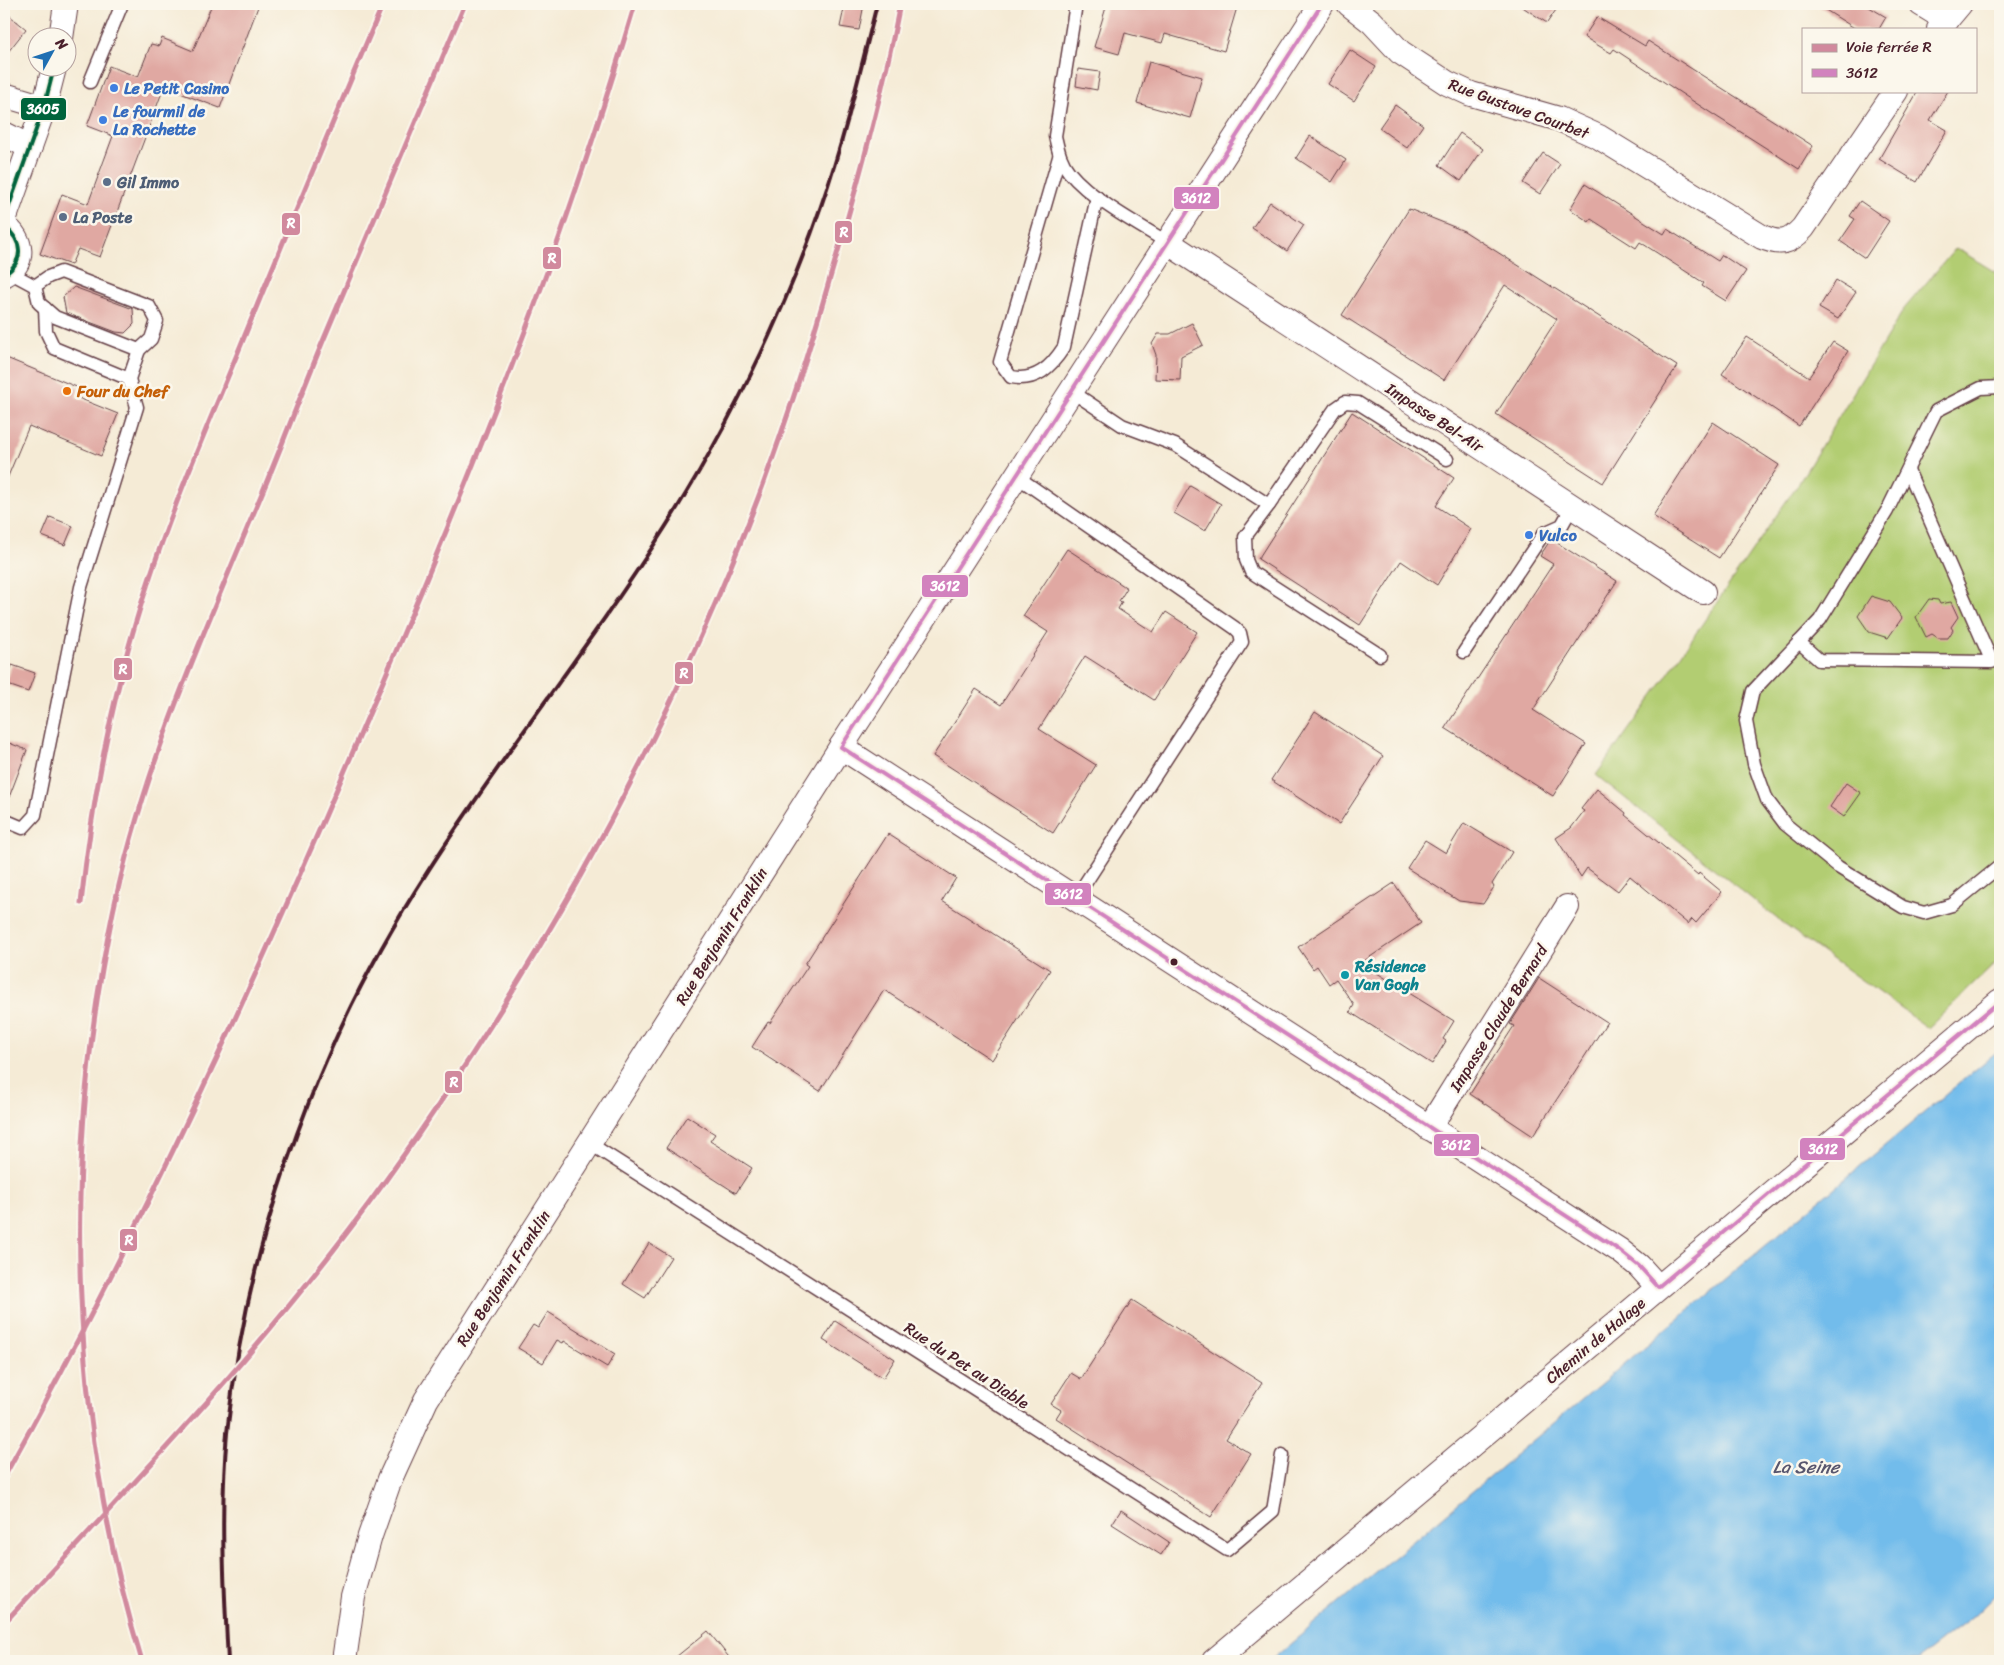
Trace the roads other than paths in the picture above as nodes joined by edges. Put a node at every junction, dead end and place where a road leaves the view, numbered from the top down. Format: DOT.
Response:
graph roads {
  1 [pos="66,4"];
  2 [pos="122,4"];
  3 [pos="1076,4"];
  4 [pos="1322,4"];
  5 [pos="1349,4"];
  6 [pos="1921,4"];
  7 [pos="1948,18"];
  8 [pos="62,28"];
  9 [pos="51,78"];
  10 [pos="90,82"];
  11 [pos="1895,92"];
  12 [pos="4,96"];
  13 [pos="44,107"];
  14 [pos="4,134"];
  15 [pos="30,147"];
  16 [pos="1059,157"];
  17 [pos="1097,197"];
  18 [pos="4,220"];
  19 [pos="4,226"];
  20 [pos="1167,242"];
  21 [pos="6,274"];
  22 [pos="34,286"];
  23 [pos="45,308"];
  24 [pos="139,350"];
  25 [pos="129,379"];
  26 [pos="2000,387"];
  27 [pos="1071,391"];
  28 [pos="1447,459"];
  29 [pos="1908,470"];
  30 [pos="1016,476"];
  31 [pos="1269,505"];
  32 [pos="1572,507"];
  33 [pos="1703,592"];
  34 [pos="1799,642"];
  35 [pos="1464,652"];
  36 [pos="1380,655"];
  37 [pos="1996,665"];
  38 [pos="841,747"];
  39 [pos="4,820"];
  40 [pos="2000,866"];
  41 [pos="1075,899"];
  42 [pos="1567,907"];
  43 [pos="2000,1001"];
  44 [pos="1429,1128"];
  45 [pos="590,1143"];
  46 [pos="1658,1287"];
  47 [pos="1282,1455"];
  48 [pos="344,1661"];
  49 [pos="1214,1661"];
  1 -- 8 [label="street"];
  2 -- 10 [label="lane"];
  3 -- 16 [label="lane"];
  4 -- 20 [label="street, Rue Benjamin Franklin"];
  5 -- 11 [label="street, Rue Gustave Courbet"];
  6 -- 7 [label="street"];
  9 -- 13 [label="street"];
  12 -- 13 [label="street"];
  13 -- 15 [label="street"];
  14 -- 15 [label="street"];
  15 -- 18 [label="street"];
  16 -- 17 [label="lane"];
  16 -- 17 [label="lane"];
  17 -- 20 [label="lane"];
  19 -- 21 [label="street"];
  20 -- 27 [label="street, Rue Benjamin Franklin"];
  20 -- 32 [label="street, Impasse Bel-Air"];
  21 -- 22 [label="lane"];
  22 -- 23 [label="lane"];
  22 -- 24 [label="lane"];
  23 -- 24 [label="lane"];
  23 -- 25 [label="lane"];
  24 -- 25 [label="lane"];
  25 -- 39 [label="lane"];
  26 -- 29 [label="lane"];
  27 -- 30 [label="street, Rue Benjamin Franklin"];
  27 -- 31 [label="lane"];
  28 -- 31 [label="lane"];
  29 -- 34 [label="lane"];
  29 -- 37 [label="lane"];
  30 -- 38 [label="street, Rue Benjamin Franklin"];
  30 -- 41 [label="lane"];
  31 -- 36 [label="lane"];
  32 -- 33 [label="street, Impasse Bel-Air"];
  32 -- 35 [label="lane"];
  34 -- 37 [label="lane"];
  34 -- 40 [label="lane"];
  38 -- 41 [label="street"];
  38 -- 45 [label="street, Rue Benjamin Franklin"];
  41 -- 44 [label="street"];
  42 -- 44 [label="street, Impasse Claude Bernard"];
  43 -- 46 [label="street, Chemin de Halage"];
  44 -- 46 [label="street"];
  45 -- 47 [label="lane, Rue du Pet au Diable"];
  45 -- 48 [label="street, Rue Benjamin Franklin"];
  46 -- 49 [label="street, Chemin de Halage"];
}
